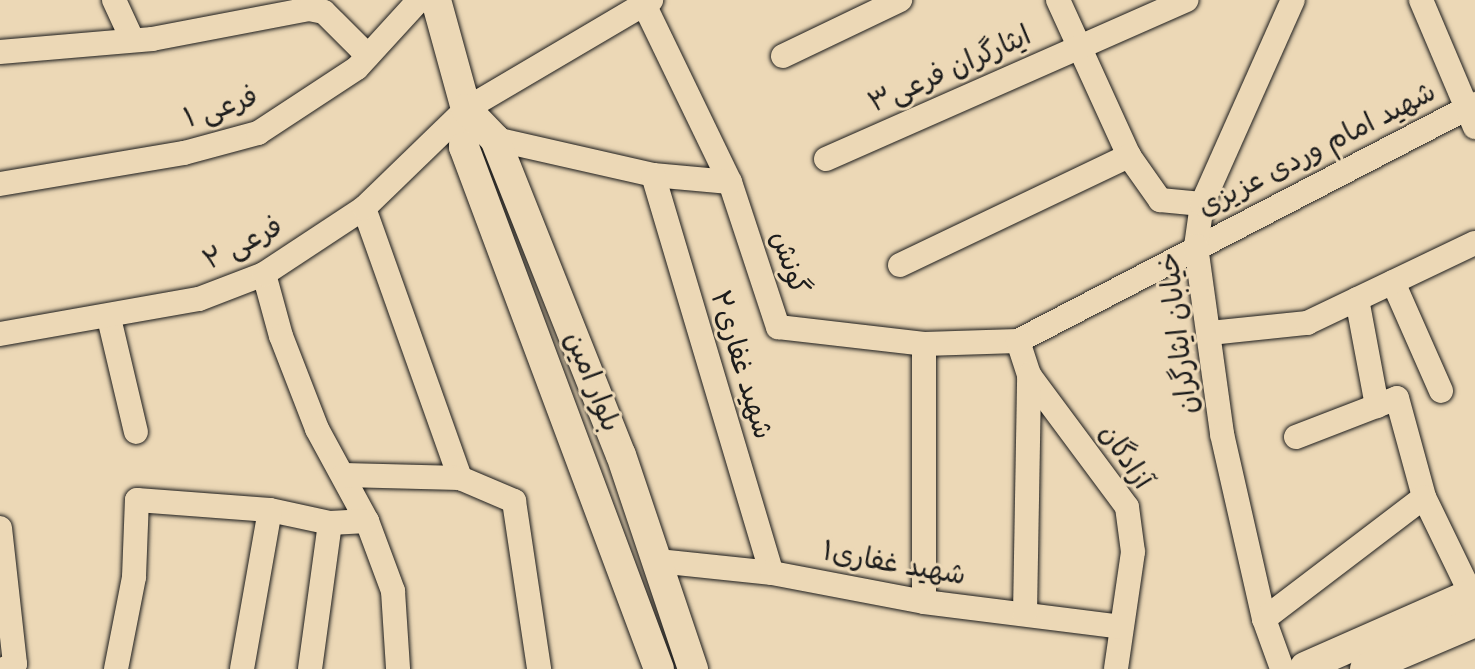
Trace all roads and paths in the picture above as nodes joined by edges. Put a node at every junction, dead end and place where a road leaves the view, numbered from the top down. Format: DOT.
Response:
graph roads {
  1 [pos="114,0"];
  2 [pos="419,0"];
  3 [pos="436,0"];
  4 [pos="900,0"];
  5 [pos="1058,0"];
  6 [pos="1187,0"];
  7 [pos="1293,0"];
  8 [pos="1421,0"];
  9 [pos="646,1"];
  10 [pos="132,39"];
  11 [pos="1080,44"];
  12 [pos="0,52"];
  13 [pos="368,56"];
  14 [pos="783,56"];
  15 [pos="466,109"];
  16 [pos="1471,113"];
  17 [pos="495,139"];
  18 [pos="1129,156"];
  19 [pos="826,159"];
  20 [pos="653,175"];
  21 [pos="730,182"];
  22 [pos="0,184"];
  23 [pos="1202,204"];
  24 [pos="364,208"];
  25 [pos="1475,243"];
  26 [pos="1196,246"];
  27 [pos="900,265"];
  28 [pos="264,274"];
  29 [pos="1393,282"];
  30 [pos="1357,299"];
  31 [pos="109,318"];
  32 [pos="1210,333"];
  33 [pos="0,334"];
  34 [pos="1018,341"];
  35 [pos="924,344"];
  36 [pos="1029,375"];
  37 [pos="1441,391"];
  38 [pos="1377,406"];
  39 [pos="136,432"];
  40 [pos="1296,437"];
  41 [pos="344,475"];
  42 [pos="460,478"];
  43 [pos="1424,497"];
  44 [pos="270,510"];
  45 [pos="367,521"];
  46 [pos="330,523"];
  47 [pos="0,528"];
  48 [pos="658,561"];
  49 [pos="772,573"];
  50 [pos="924,602"];
  51 [pos="1474,602"];
  52 [pos="1025,614"];
  53 [pos="1264,619"];
  54 [pos="1121,627"];
  55 [pos="1293,668"];
  56 [pos="4,669"];
  57 [pos="116,669"];
  58 [pos="242,669"];
  59 [pos="310,669"];
  60 [pos="398,669"];
  61 [pos="539,669"];
  62 [pos="659,669"];
  63 [pos="693,669"];
  64 [pos="1116,669"];
  65 [pos="1365,669"];
  1 -- 10 [label="street"];
  2 -- 13 [label="street, فرعی ۱"];
  3 -- 15 [label="main road, بلوار امین"];
  4 -- 14 [label="street"];
  5 -- 11 [label="street"];
  6 -- 11 [label="street, ایثارگران فرعی۳"];
  7 -- 23 [label="street, خیابان ایثارگران"];
  8 -- 16 [label="street"];
  9 -- 15 [label="street, فرعی ۲"];
  9 -- 21 [label="street, گونش"];
  10 -- 12 [label="street"];
  10 -- 13 [label="street"];
  11 -- 18 [label="street"];
  11 -- 19 [label="street, ایثارگران فرعی۳"];
  13 -- 22 [label="street, فرعی ۱"];
  15 -- 17 [label="main road, بلوار امین"];
  15 -- 24 [label="street, فرعی ۲"];
  15 -- 62 [label="main road, بلوار امین"];
  16 -- 26 [label="street, شهید امام وردی عزیزی"];
  17 -- 20 [label="street"];
  17 -- 48 [label="main road, بلوار امین"];
  18 -- 23 [label="street"];
  18 -- 27 [label="street"];
  20 -- 21 [label="street"];
  20 -- 49 [label="street, شهید غفاری۲"];
  21 -- 35 [label="street, گونش"];
  23 -- 26 [label="street, خیابان ایثارگران"];
  24 -- 28 [label="street, فرعی ۲"];
  24 -- 42 [label="street"];
  25 -- 29 [label="street"];
  26 -- 32 [label="street, خیابان ایثارگران"];
  26 -- 34 [label="street, شهید امام وردی عزیزی"];
  28 -- 31 [label="street, فرعی ۲"];
  28 -- 41 [label="street"];
  29 -- 30 [label="street"];
  29 -- 37 [label="street"];
  30 -- 32 [label="street"];
  30 -- 38 [label="street"];
  31 -- 33 [label="street, فرعی ۲"];
  31 -- 39 [label="street"];
  32 -- 53 [label="street, خیابان ایثارگران"];
  34 -- 35 [label="street, گونش"];
  34 -- 36 [label="street, آزادگان"];
  35 -- 50 [label="street"];
  36 -- 52 [label="street"];
  36 -- 54 [label="street, آزادگان"];
  38 -- 40 [label="street"];
  38 -- 43 [label="street"];
  41 -- 42 [label="street"];
  41 -- 45 [label="street"];
  42 -- 61 [label="street"];
  43 -- 51 [label="street"];
  43 -- 53 [label="street"];
  44 -- 46 [label="street"];
  44 -- 57 [label="street"];
  44 -- 58 [label="street"];
  45 -- 46 [label="street"];
  45 -- 60 [label="street"];
  46 -- 59 [label="street"];
  47 -- 56 [label="street"];
  48 -- 49 [label="street, شهید غفاری۱"];
  48 -- 63 [label="main road, بلوار امین"];
  49 -- 50 [label="street, شهید غفاری۱"];
  50 -- 52 [label="street, شهید غفاری۱"];
  51 -- 55 [label="main road"];
  51 -- 65 [label="main road"];
  52 -- 54 [label="street, شهید غفاری۱"];
  53 -- 55 [label="street, خیابان ایثارگران"];
  54 -- 64 [label="street, آزادگان"];
}
